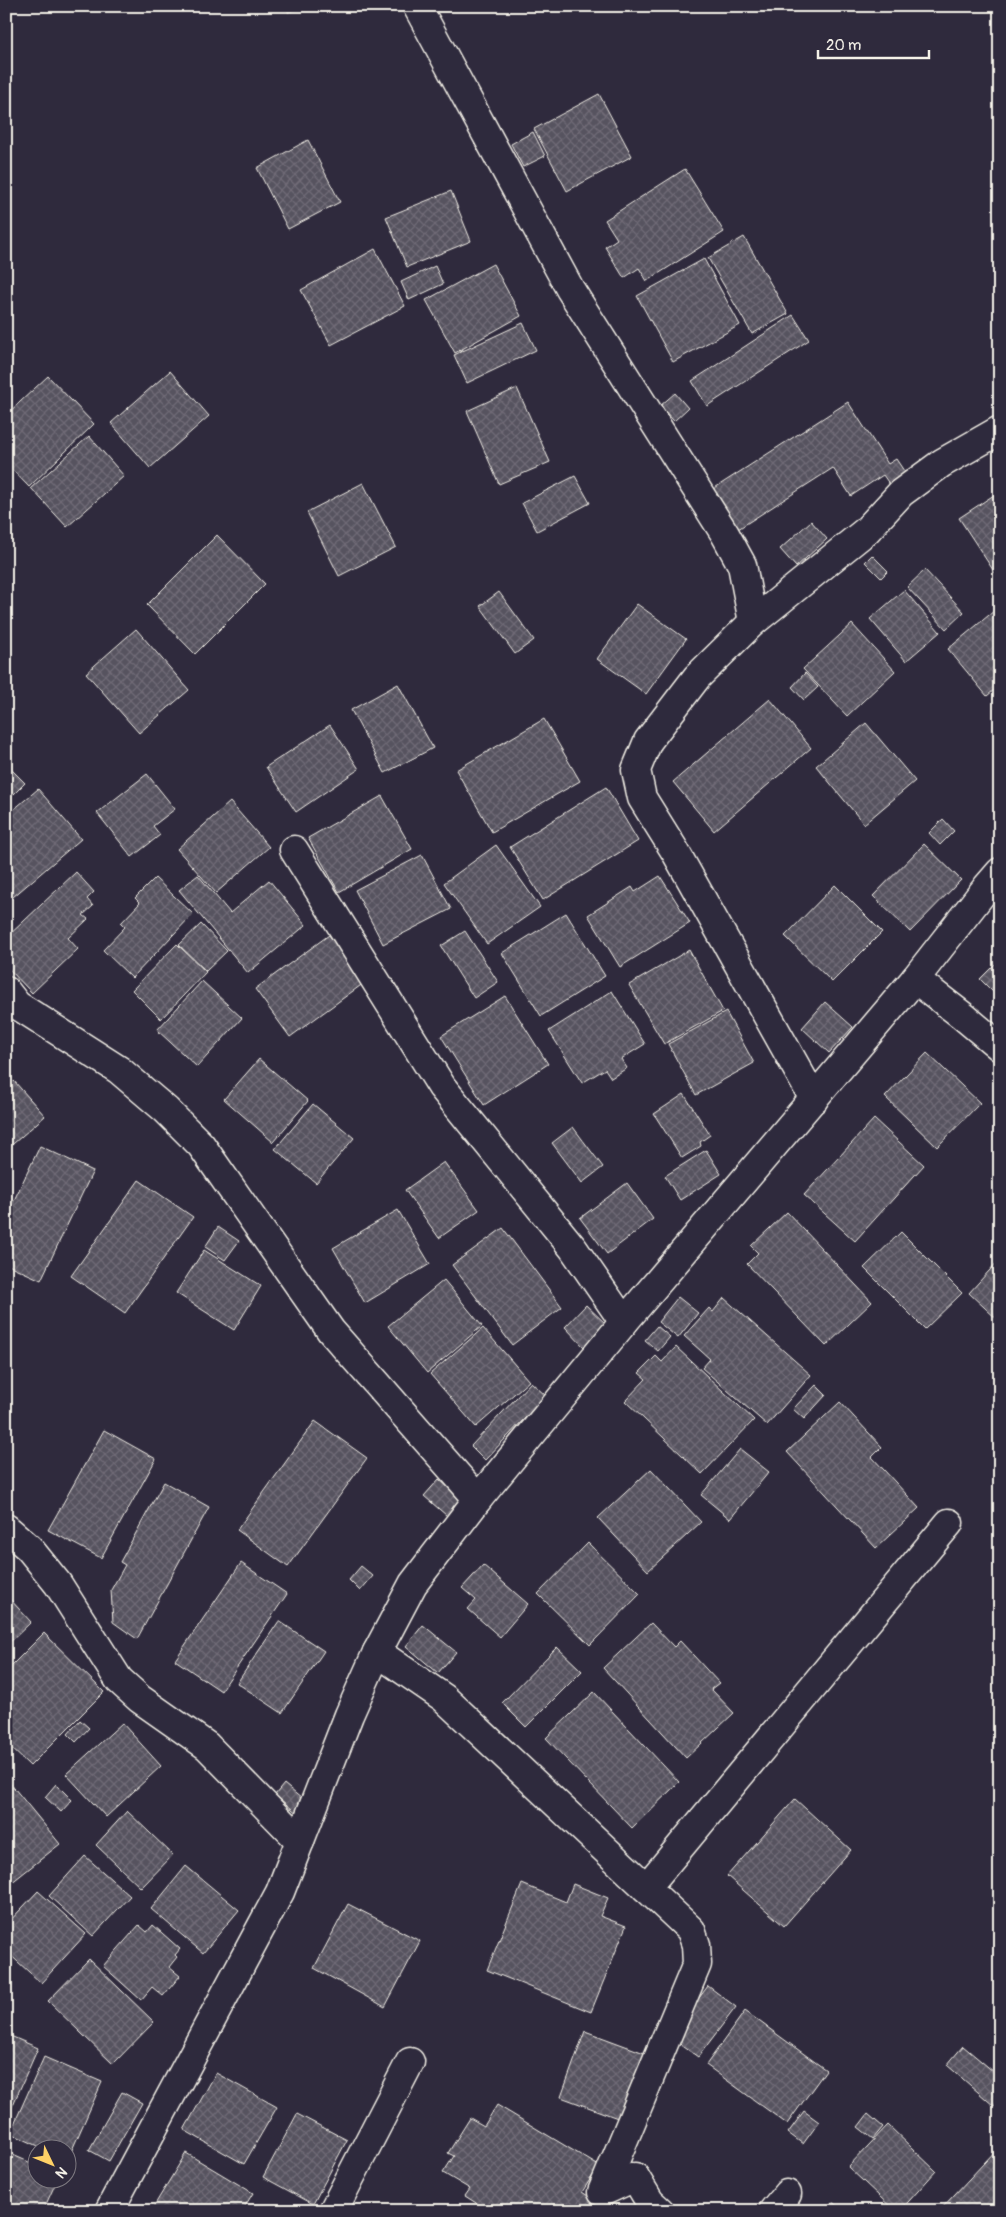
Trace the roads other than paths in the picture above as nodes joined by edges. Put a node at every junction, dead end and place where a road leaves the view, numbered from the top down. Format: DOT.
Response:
graph roads {
  1 [pos="417,6"];
  2 [pos="1000,430"];
  3 [pos="753,622"];
  4 [pos="294,850"];
  5 [pos="1000,872"];
  6 [pos="915,979"];
  7 [pos="6,991"];
  8 [pos="1000,1047"];
  9 [pos="814,1099"];
  10 [pos="624,1322"];
  11 [pos="478,1499"];
  12 [pos="949,1523"];
  13 [pos="6,1528"];
  14 [pos="377,1652"];
  15 [pos="300,1841"];
  16 [pos="646,1888"];
  17 [pos="410,2062"];
  18 [pos="109,2211"];
  19 [pos="333,2211"];
  20 [pos="660,2211"];
  1 -- 3 [label="street"];
  2 -- 3 [label="street"];
  3 -- 9 [label="street"];
  4 -- 10 [label="street"];
  5 -- 6 [label="street"];
  6 -- 8 [label="street"];
  6 -- 9 [label="street"];
  7 -- 11 [label="street"];
  9 -- 10 [label="street"];
  10 -- 11 [label="street"];
  11 -- 14 [label="street"];
  12 -- 16 [label="street"];
  13 -- 15 [label="street"];
  14 -- 15 [label="street"];
  14 -- 16 [label="street"];
  15 -- 18 [label="street"];
  16 -- 20 [label="street"];
  17 -- 19 [label="street"];
}
